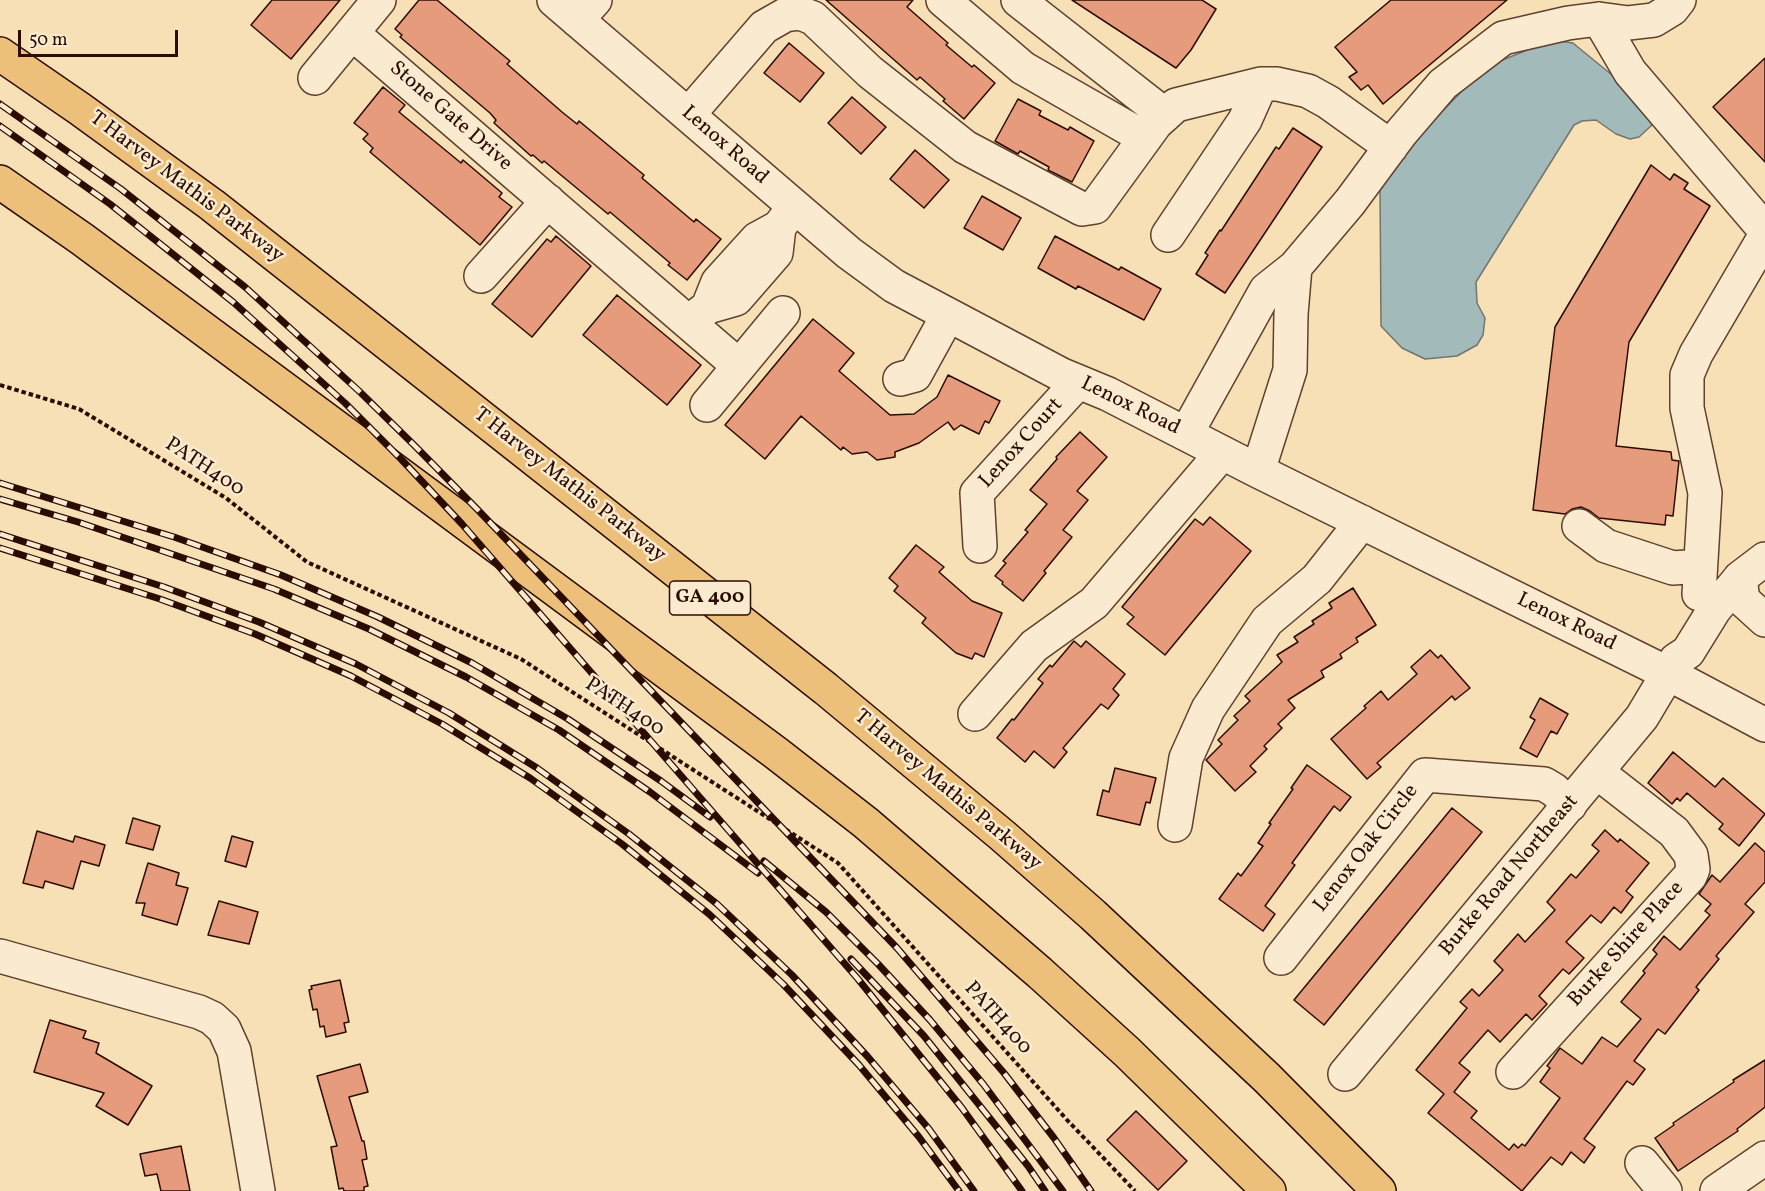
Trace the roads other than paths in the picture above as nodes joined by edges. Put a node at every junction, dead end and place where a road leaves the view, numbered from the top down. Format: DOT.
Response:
graph roads {
  1 [pos="379,0"];
  2 [pos="944,0"];
  3 [pos="1018,0"];
  4 [pos="1679,0"];
  5 [pos="575,7"];
  6 [pos="1599,19"];
  7 [pos="352,33"];
  8 [pos="0,54"];
  9 [pos="315,78"];
  10 [pos="1261,84"];
  11 [pos="688,115"];
  12 [pos="1155,126"];
  13 [pos="1391,147"];
  14 [pos="0,182"];
  15 [pos="548,201"];
  16 [pos="787,217"];
  17 [pos="1765,230"];
  18 [pos="1168,235"];
  19 [pos="1765,236"];
  20 [pos="1295,267"];
  21 [pos="481,276"];
  22 [pos="1256,308"];
  23 [pos="783,313"];
  24 [pos="698,315"];
  25 [pos="948,315"];
  26 [pos="1291,325"];
  27 [pos="739,366"];
  28 [pos="900,379"];
  29 [pos="1078,382"];
  30 [pos="707,405"];
  31 [pos="1185,434"];
  32 [pos="1222,453"];
  33 [pos="1258,471"];
  34 [pos="1362,522"];
  35 [pos="1579,526"];
  36 [pos="980,546"];
  37 [pos="1753,568"];
  38 [pos="1698,599"];
  39 [pos="1765,620"];
  40 [pos="1673,667"];
  41 [pos="975,714"];
  42 [pos="1765,725"];
  43 [pos="1597,772"];
  44 [pos="1570,805"];
  45 [pos="1174,825"];
  46 [pos="0,956"];
  47 [pos="1281,958"];
  48 [pos="1513,1072"];
  49 [pos="1345,1074"];
  50 [pos="1765,1158"];
  51 [pos="1642,1163"];
  52 [pos="258,1191"];
  53 [pos="1269,1191"];
  54 [pos="1379,1191"];
  55 [pos="1665,1191"];
  56 [pos="1717,1191"];
  1 -- 7 [label="street"];
  2 -- 12 [label="street"];
  3 -- 12 [label="street"];
  4 -- 6 [label="street"];
  5 -- 11 [label="street, Lenox Road"];
  6 -- 13 [label="street"];
  6 -- 17 [label="street"];
  7 -- 9 [label="street"];
  7 -- 15 [label="street, Stone Gate Drive"];
  8 -- 54 [label="highway, T Harvey Mathis Parkway / GA 400"];
  10 -- 12 [label="street"];
  10 -- 13 [label="street"];
  10 -- 18 [label="street"];
  11 -- 12 [label="street"];
  11 -- 16 [label="street, Lenox Road"];
  13 -- 20 [label="street"];
  14 -- 53 [label="highway"];
  15 -- 21 [label="street"];
  15 -- 24 [label="street, Stone Gate Drive"];
  16 -- 24 [label="street"];
  16 -- 25 [label="street, Lenox Road"];
  19 -- 38 [label="street"];
  20 -- 22 [label="street"];
  20 -- 26 [label="street"];
  22 -- 26 [label="street"];
  22 -- 31 [label="street"];
  23 -- 27 [label="street"];
  24 -- 27 [label="street, Stone Gate Drive"];
  25 -- 28 [label="street"];
  25 -- 29 [label="street, Lenox Road"];
  26 -- 33 [label="street"];
  27 -- 30 [label="street"];
  29 -- 31 [label="street, Lenox Road"];
  29 -- 36 [label="street, Lenox Court"];
  31 -- 32 [label="street, Lenox Road"];
  32 -- 33 [label="street, Lenox Road"];
  32 -- 41 [label="street"];
  33 -- 34 [label="street, Lenox Road"];
  34 -- 40 [label="street, Lenox Road"];
  34 -- 45 [label="street"];
  35 -- 38 [label="street"];
  37 -- 38 [label="street, Burke Road Northeast"];
  37 -- 39 [label="street"];
  38 -- 40 [label="street, Burke Road Northeast"];
  40 -- 42 [label="street, Lenox Road"];
  40 -- 43 [label="street, Burke Road Northeast"];
  43 -- 44 [label="street, Burke Road Northeast"];
  43 -- 48 [label="street, Burke Shire Place"];
  44 -- 47 [label="street, Lenox Oak Circle"];
  44 -- 49 [label="street, Burke Road Northeast"];
  46 -- 52 [label="street"];
  50 -- 56 [label="street"];
  51 -- 55 [label="street"];
}
